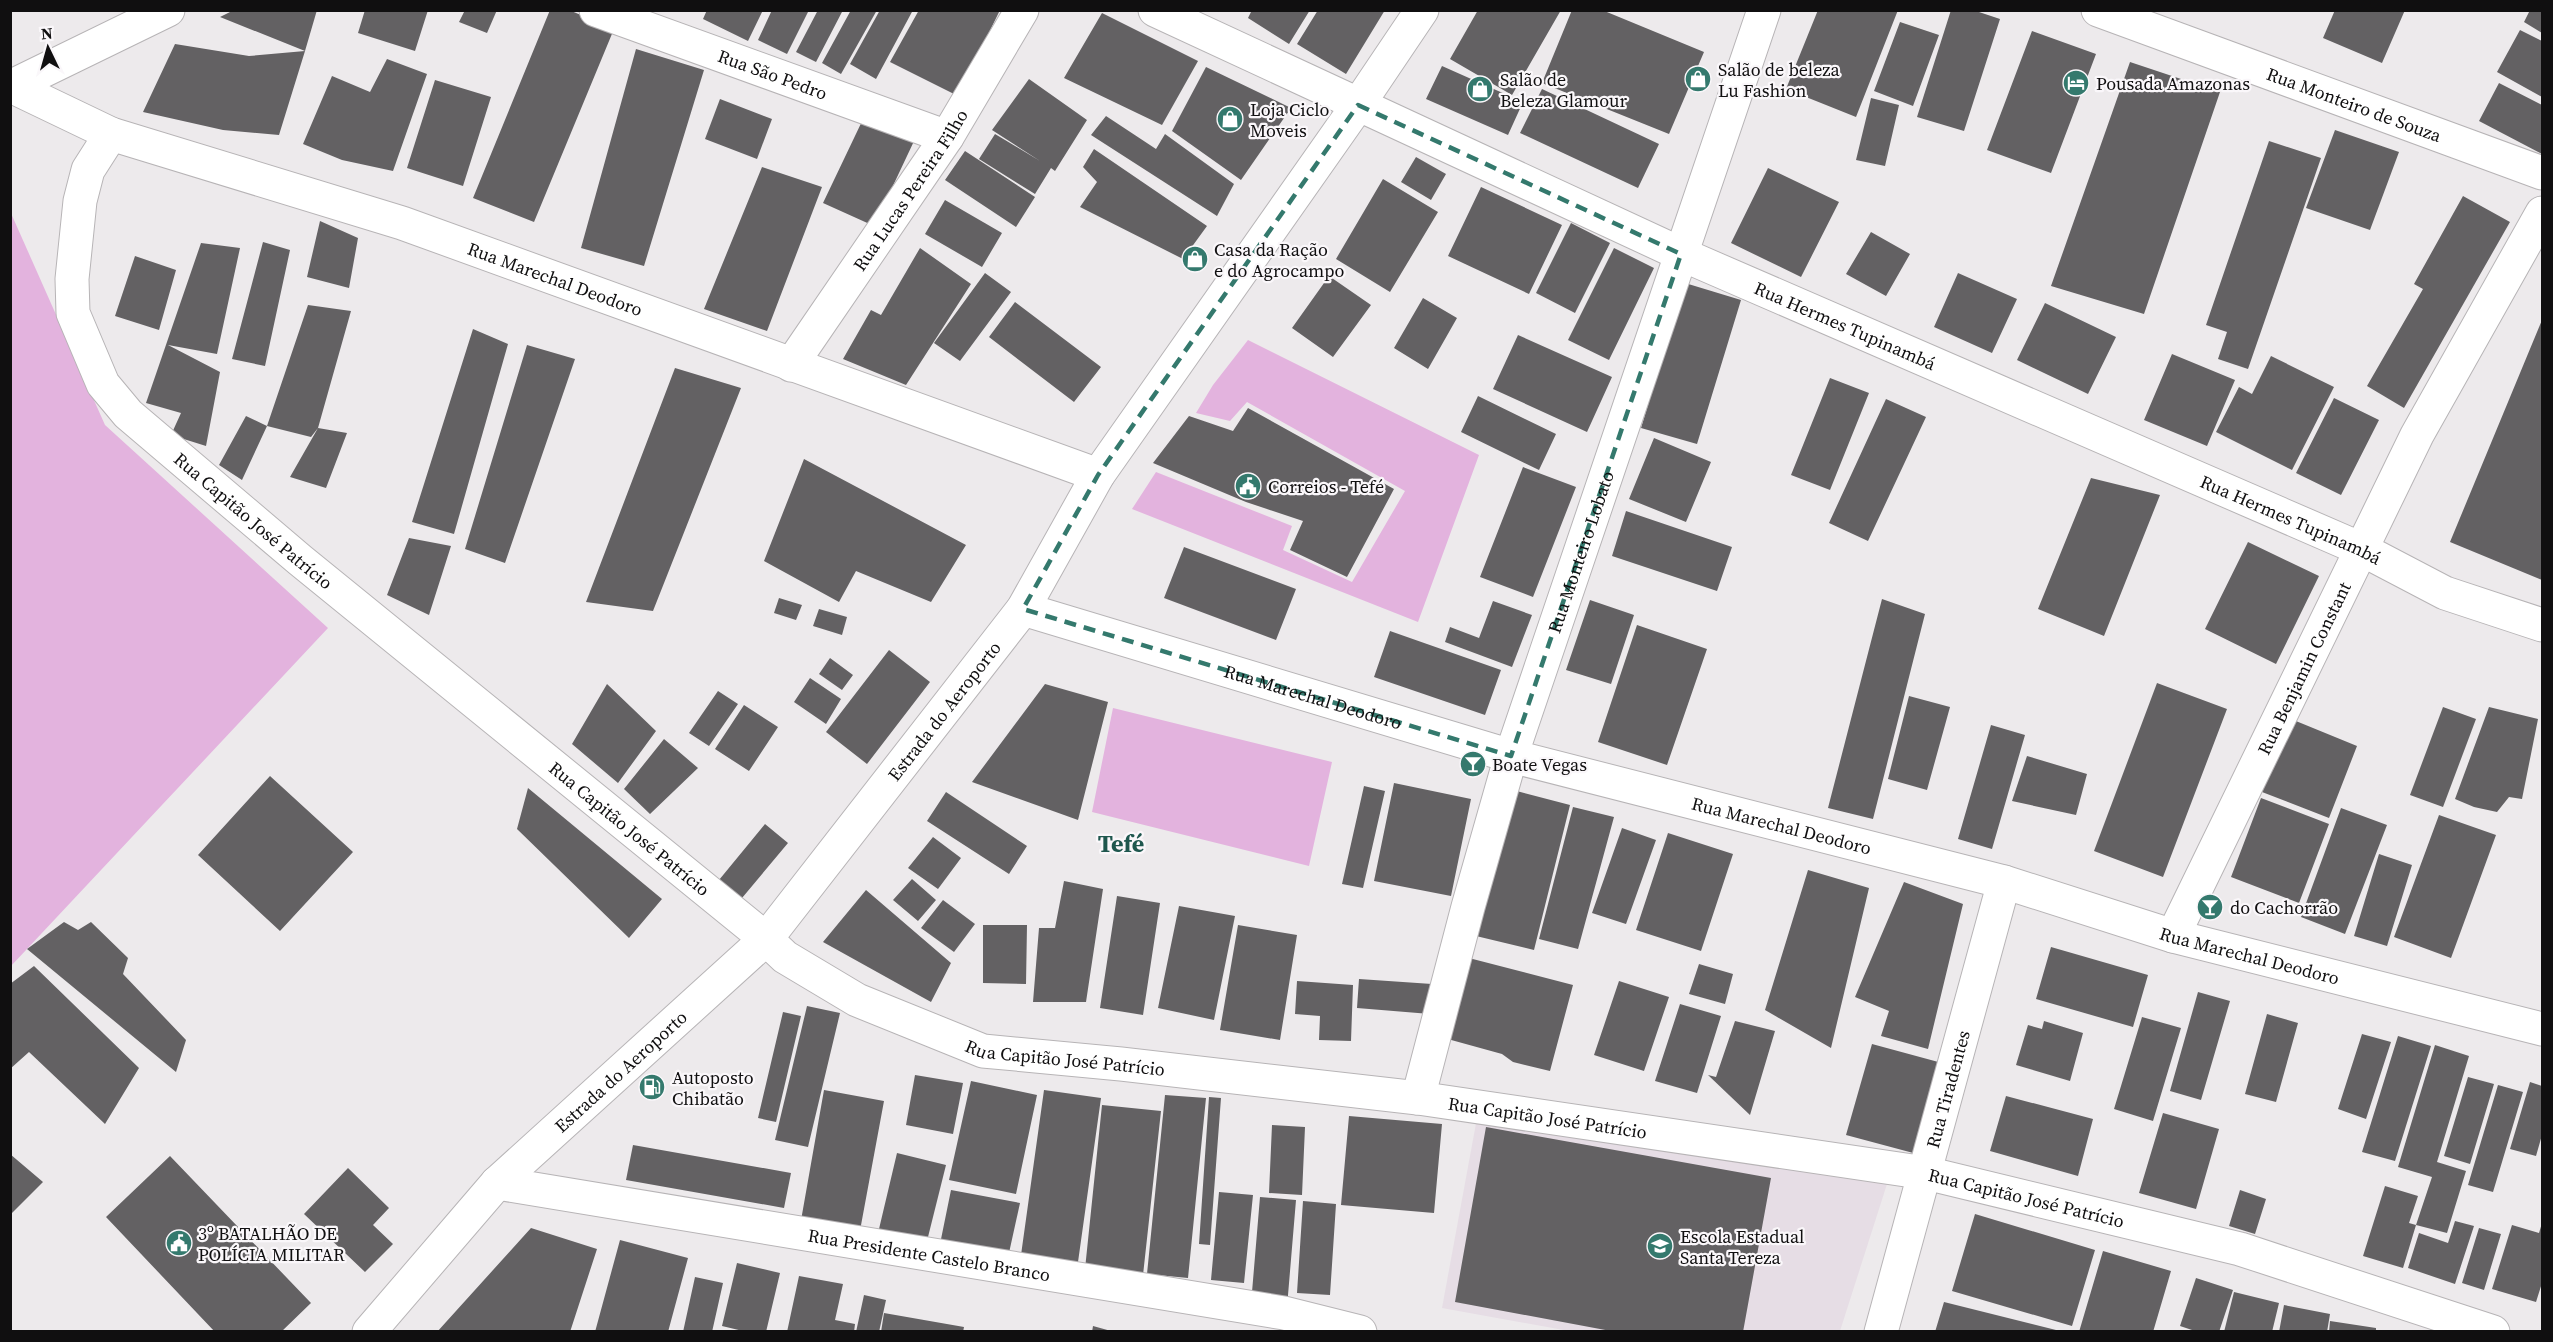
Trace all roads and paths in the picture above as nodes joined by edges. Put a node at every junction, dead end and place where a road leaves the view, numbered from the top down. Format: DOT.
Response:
graph roads {
  1 [pos="168,10"];
  2 [pos="596,10"];
  3 [pos="1022,10"];
  4 [pos="1155,10"];
  5 [pos="1422,10"];
  6 [pos="1764,10"];
  7 [pos="2098,10"];
  8 [pos="12,87"];
  9 [pos="1358,105"];
  10 [pos="111,134"];
  11 [pos="947,137"];
  12 [pos="2542,173"];
  13 [pos="2542,213"];
  14 [pos="1681,254"];
  15 [pos="791,365"];
  16 [pos="1098,475"];
  17 [pos="2361,549"];
  18 [pos="1023,609"];
  19 [pos="2542,625"];
  20 [pos="1511,756"];
  21 [pos="2004,882"];
  22 [pos="2173,936"];
  23 [pos="766,939"];
  24 [pos="2542,1029"];
  25 [pos="1418,1098"];
  26 [pos="1926,1173"];
  27 [pos="497,1184"];
  28 [pos="369,1332"];
  29 [pos="1360,1332"];
  30 [pos="1881,1332"];
  31 [pos="2493,1332"];
  1 -- 8 [label="street"];
  2 -- 11 [label="street, Rua São Pedro"];
  3 -- 11 [label="street, Rua Lucas Pereira Filho"];
  4 -- 9 [label="street, Rua Hermes Tupinambá"];
  5 -- 9 [label="street, Estrada do Aeroporto"];
  6 -- 14 [label="street, Rua Monteiro Lobato"];
  7 -- 12 [label="street, Rua Monteiro de Souza"];
  8 -- 10 [label="street, Rua Marechal Deodoro"];
  9 -- 14 [label="street, Rua Hermes Tupinambá"];
  9 -- 16 [label="street, Estrada do Aeroporto"];
  10 -- 15 [label="street, Rua Marechal Deodoro"];
  10 -- 23 [label="street, Rua Capitão José Patrício"];
  11 -- 15 [label="street, Rua Lucas Pereira Filho"];
  13 -- 17 [label="street, Rua Benjamin Constant"];
  14 -- 17 [label="street, Rua Hermes Tupinambá"];
  14 -- 20 [label="street, Rua Monteiro Lobato"];
  15 -- 16 [label="street, Rua Marechal Deodoro"];
  16 -- 18 [label="street, Estrada do Aeroporto"];
  17 -- 19 [label="street, Rua Hermes Tupinambá"];
  17 -- 22 [label="street, Rua Benjamin Constant"];
  18 -- 20 [label="street, Rua Marechal Deodoro"];
  18 -- 23 [label="street, Estrada do Aeroporto"];
  20 -- 21 [label="street, Rua Marechal Deodoro"];
  20 -- 25 [label="street, Rua Monteiro Lobato"];
  21 -- 22 [label="street, Rua Marechal Deodoro"];
  21 -- 26 [label="street, Rua Tiradentes"];
  22 -- 24 [label="street, Rua Marechal Deodoro"];
  23 -- 25 [label="street, Rua Capitão José Patrício"];
  23 -- 27 [label="street, Estrada do Aeroporto"];
  25 -- 26 [label="street, Rua Capitão José Patrício"];
  26 -- 30 [label="street, Rua Tiradentes"];
  26 -- 31 [label="street, Rua Capitão José Patrício"];
  27 -- 28 [label="street, Estrada do Aeroporto"];
  27 -- 29 [label="street, Rua Presidente Castelo Branco"];
}
